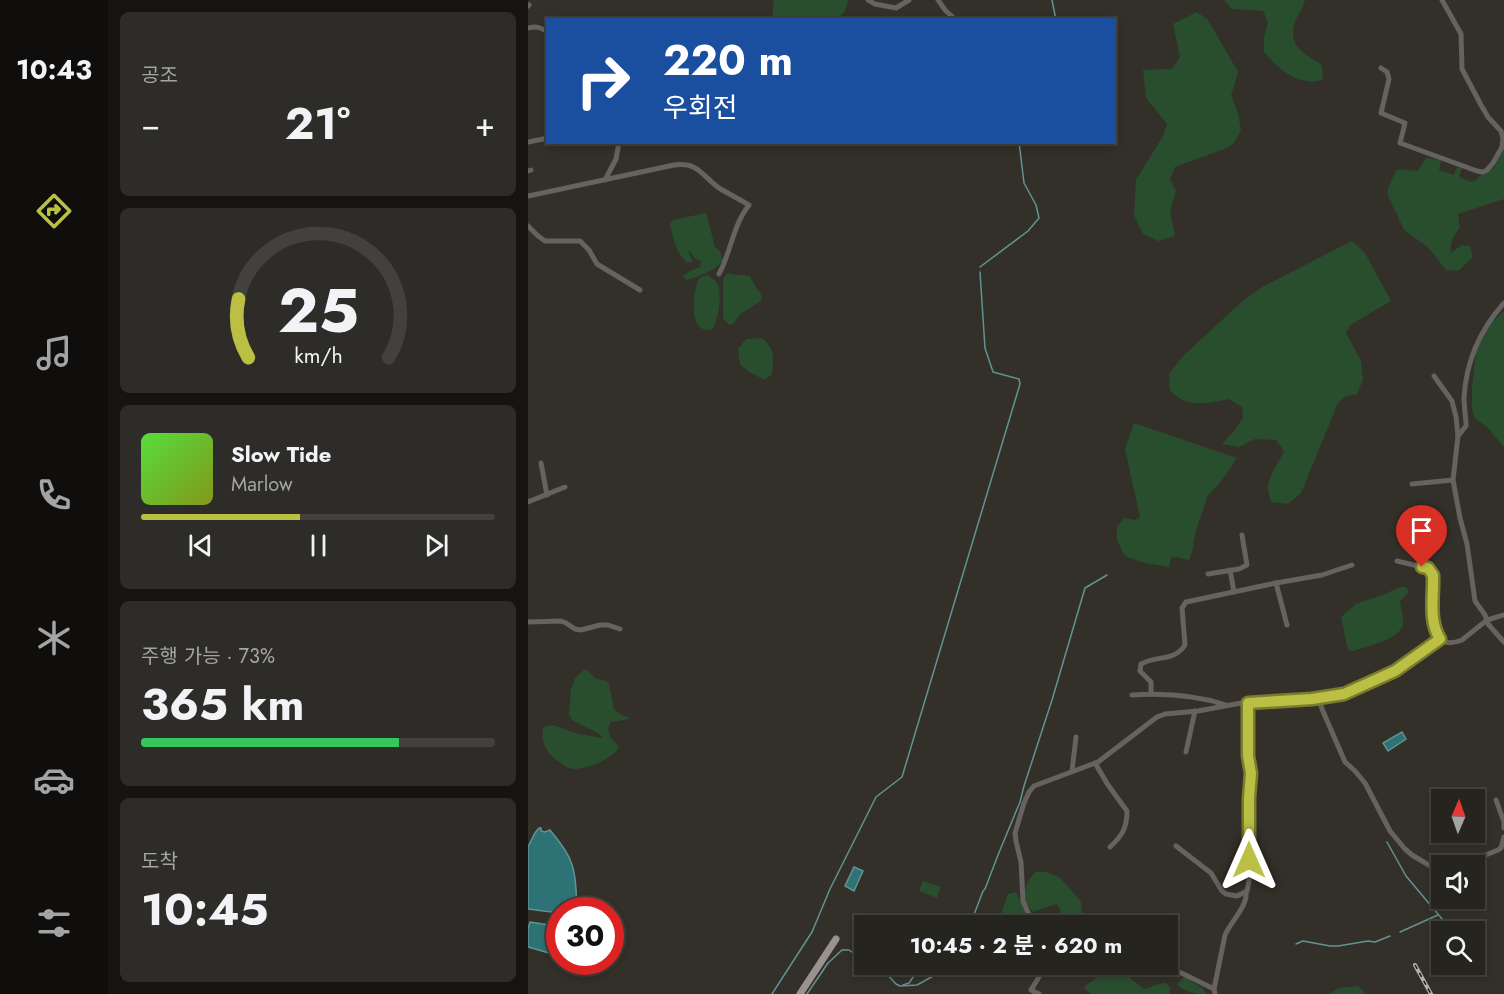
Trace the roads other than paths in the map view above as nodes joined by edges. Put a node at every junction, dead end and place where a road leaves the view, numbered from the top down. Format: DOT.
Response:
graph roads {
  1 [pos="868,0"];
  2 [pos="909,0"];
  3 [pos="938,0"];
  4 [pos="1442,0"];
  5 [pos="954,18"];
  6 [pos="528,28"];
  7 [pos="546,31"];
  8 [pos="1381,68"];
  9 [pos="1503,133"];
  10 [pos="546,138"];
  11 [pos="528,142"];
  12 [pos="619,144"];
  13 [pos="605,180"];
  14 [pos="528,196"];
  15 [pos="528,226"];
  16 [pos="719,274"];
  17 [pos="640,290"];
  18 [pos="1504,303"];
  19 [pos="1434,376"];
  20 [pos="1458,436"];
  21 [pos="541,463"];
  22 [pos="1453,480"];
  23 [pos="1412,484"];
  24 [pos="565,487"];
  25 [pos="547,495"];
  26 [pos="528,502"];
  27 [pos="1242,535"];
  28 [pos="1397,561"];
  29 [pos="1352,565"];
  30 [pos="1230,570"];
  31 [pos="1208,574"];
  32 [pos="1276,583"];
  33 [pos="1234,592"];
  34 [pos="1504,615"];
  35 [pos="1487,620"];
  36 [pos="528,622"];
  37 [pos="1287,625"];
  38 [pos="620,630"];
  39 [pos="1440,639"];
  40 [pos="1504,642"];
  41 [pos="1151,694"];
  42 [pos="1132,695"];
  43 [pos="1319,698"];
  44 [pos="1248,703"];
  45 [pos="1227,706"];
  46 [pos="1195,711"];
  47 [pos="1076,737"];
  48 [pos="1186,752"];
  49 [pos="1095,763"];
  50 [pos="1072,771"];
  51 [pos="1496,800"];
  52 [pos="1504,828"];
  53 [pos="1504,837"];
  54 [pos="1176,846"];
  55 [pos="1110,847"];
  56 [pos="1498,850"];
  57 [pos="1504,854"];
  58 [pos="1485,855"];
  59 [pos="1431,866"];
  60 [pos="1246,892"];
  61 [pos="1029,915"];
  62 [pos="836,939"];
  63 [pos="1178,972"];
  64 [pos="1040,975"];
  65 [pos="1215,991"];
  66 [pos="800,994"];
  67 [pos="1039,994"];
  1 -- 2 [label="street"];
  3 -- 5 [label="street"];
  4 -- 9 [label="street"];
  6 -- 7 [label="street"];
  8 -- 9 [label="street"];
  10 -- 11 [label="street"];
  12 -- 13 [label="street"];
  13 -- 14 [label="street"];
  13 -- 16 [label="street"];
  15 -- 17 [label="street"];
  18 -- 20 [label="street"];
  19 -- 20 [label="street"];
  20 -- 22 [label="street"];
  21 -- 25 [label="street"];
  22 -- 23 [label="street"];
  22 -- 35 [label="street"];
  24 -- 25 [label="street"];
  25 -- 26 [label="street"];
  27 -- 30 [label="street"];
  28 -- 39 [label="street"];
  29 -- 32 [label="street"];
  30 -- 31 [label="street"];
  30 -- 33 [label="street"];
  32 -- 33 [label="street"];
  32 -- 37 [label="street"];
  33 -- 41 [label="street"];
  34 -- 35 [label="street"];
  35 -- 39 [label="street"];
  35 -- 40 [label="street"];
  36 -- 38 [label="street"];
  39 -- 43 [label="street"];
  41 -- 42 [label="street"];
  41 -- 45 [label="street"];
  43 -- 44 [label="street"];
  43 -- 59 [label="street"];
  44 -- 45 [label="street"];
  44 -- 60 [label="street"];
  45 -- 46 [label="street"];
  46 -- 48 [label="street"];
  46 -- 49 [label="street"];
  47 -- 50 [label="street"];
  49 -- 50 [label="street"];
  49 -- 55 [label="street"];
  50 -- 61 [label="street"];
  51 -- 52 [label="street"];
  53 -- 56 [label="street"];
  54 -- 60 [label="street"];
  56 -- 57 [label="street"];
  56 -- 58 [label="street"];
  60 -- 65 [label="street"];
  62 -- 66 [label="main road"];
  63 -- 65 [label="street"];
  64 -- 67 [label="street"];
}
